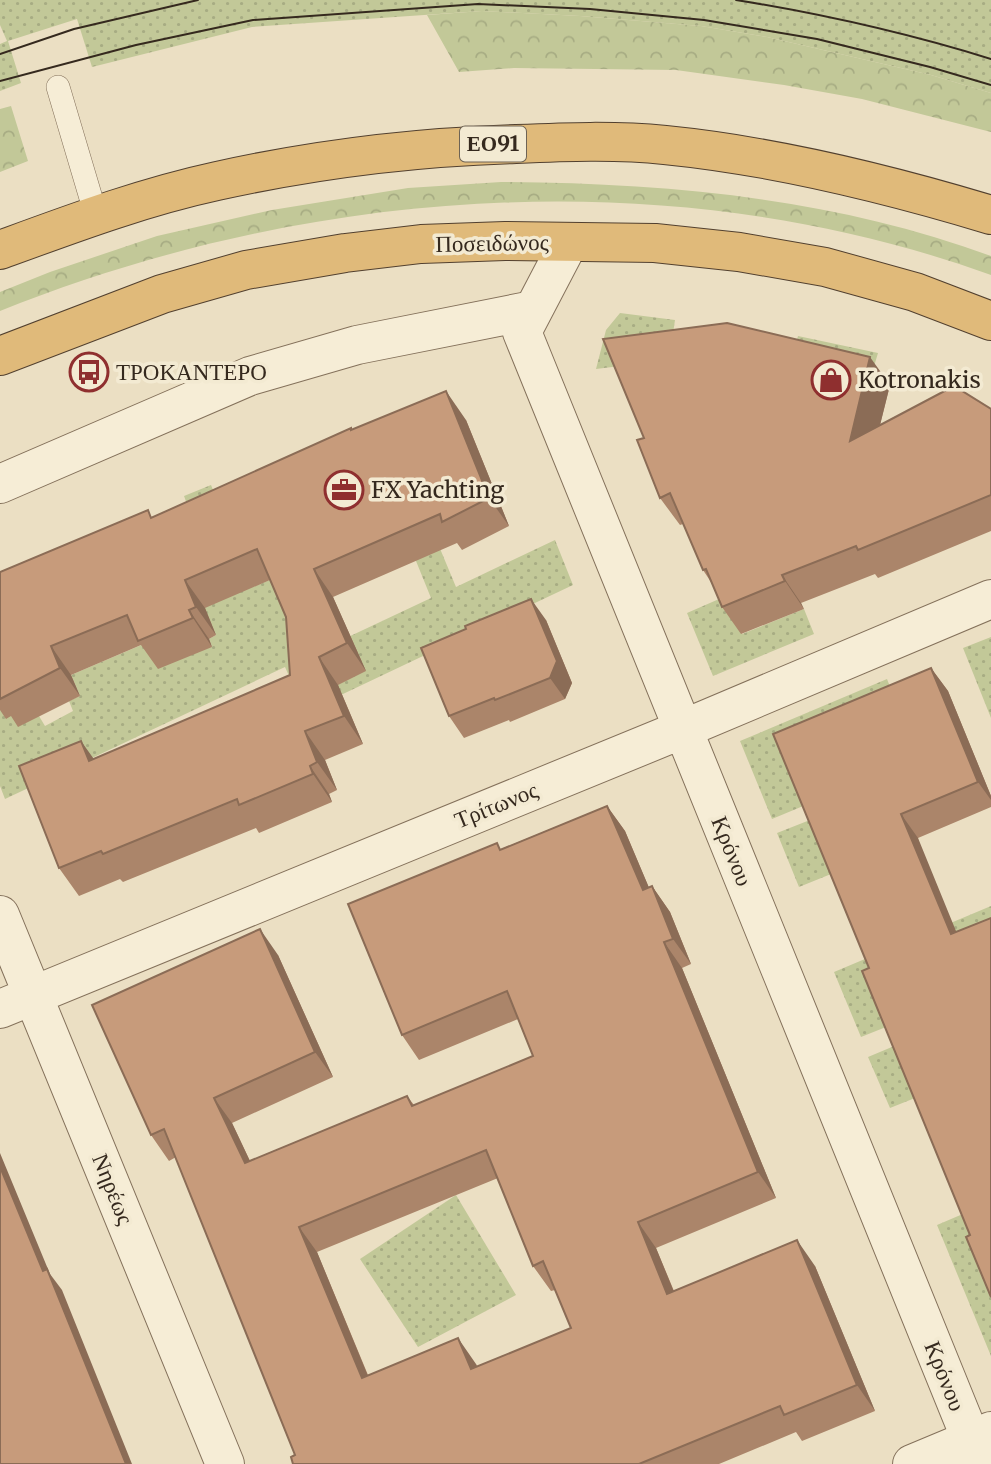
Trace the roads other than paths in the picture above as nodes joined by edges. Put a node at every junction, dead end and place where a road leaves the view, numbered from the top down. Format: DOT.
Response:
graph roads {
  1 [pos="58,87"];
  2 [pos="96,215"];
  3 [pos="991,215"];
  4 [pos="569,242"];
  5 [pos="0,250"];
  6 [pos="533,310"];
  7 [pos="991,321"];
  8 [pos="0,356"];
  9 [pos="0,484"];
  10 [pos="991,599"];
  11 [pos="683,729"];
  12 [pos="0,915"];
  13 [pos="17,1002"];
  14 [pos="981,1445"];
  15 [pos="225,1464"];
  16 [pos="912,1464"];
  1 -- 2 [label="lane"];
  2 -- 3 [label="highway, ΕΟ91"];
  2 -- 5 [label="highway, ΕΟ91"];
  4 -- 6 [label="street, Κρόνου"];
  4 -- 7 [label="highway, Ποσειδώνος"];
  4 -- 8 [label="highway, Ποσειδώνος"];
  6 -- 9 [label="street"];
  6 -- 11 [label="street, Κρόνου"];
  10 -- 11 [label="street, Τρίτωνος"];
  11 -- 13 [label="street, Τρίτωνος"];
  11 -- 14 [label="street, Κρόνου"];
  12 -- 13 [label="street, Νηρέως"];
  13 -- 15 [label="street, Νηρέως"];
  14 -- 16 [label="street"];
}
